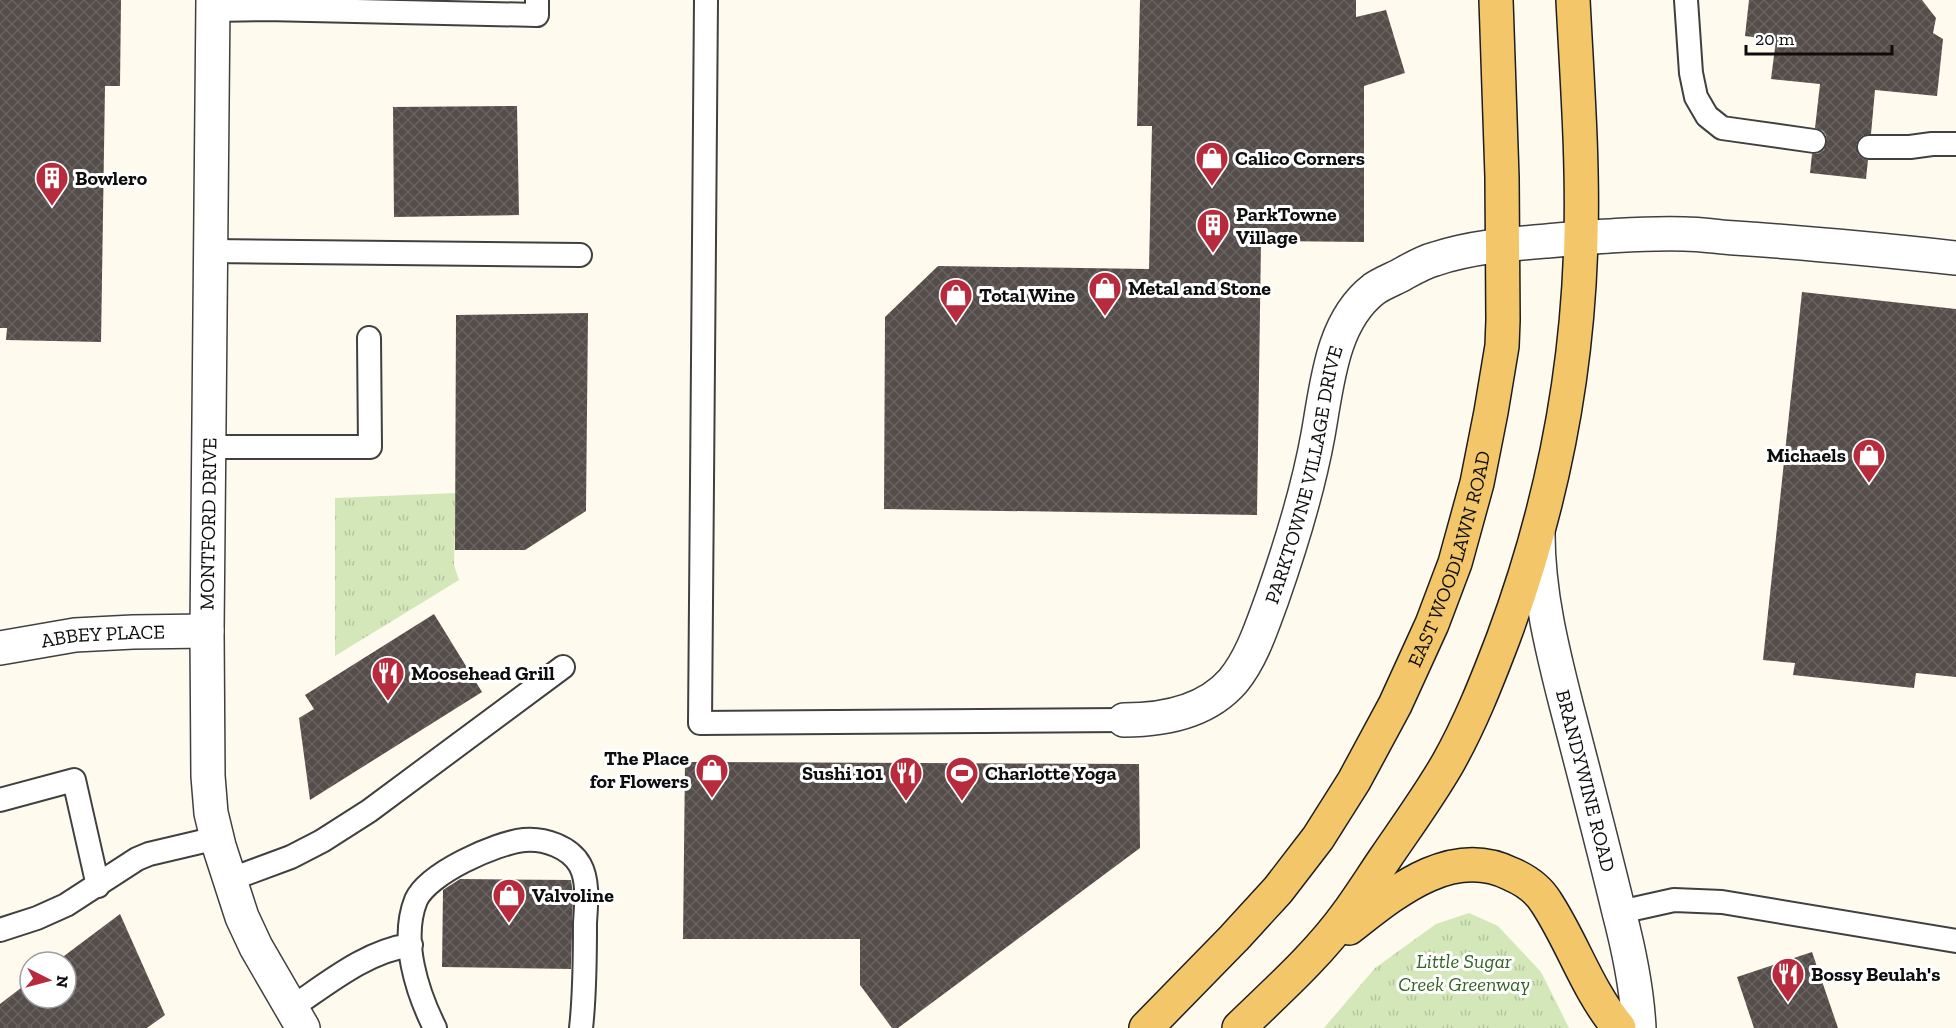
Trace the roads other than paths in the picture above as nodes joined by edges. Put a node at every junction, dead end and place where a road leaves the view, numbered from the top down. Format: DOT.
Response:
graph roads {
  1 [pos="537,0"];
  2 [pos="706,0"];
  3 [pos="1496,0"];
  4 [pos="1573,0"];
  5 [pos="1686,0"];
  6 [pos="213,5"];
  7 [pos="1814,141"];
  8 [pos="1956,144"];
  9 [pos="1869,147"];
  10 [pos="1581,238"];
  11 [pos="1503,244"];
  12 [pos="211,251"];
  13 [pos="580,255"];
  14 [pos="1956,258"];
  15 [pos="369,338"];
  16 [pos="209,447"];
  17 [pos="1538,533"];
  18 [pos="207,631"];
  19 [pos="0,648"];
  20 [pos="563,667"];
  21 [pos="1124,720"];
  22 [pos="0,800"];
  23 [pos="218,838"];
  24 [pos="229,880"];
  25 [pos="98,886"];
  26 [pos="1620,912"];
  27 [pos="0,930"];
  28 [pos="1956,941"];
  29 [pos="411,945"];
  30 [pos="1308,961"];
  31 [pos="297,1018"];
  32 [pos="435,1028"];
  33 [pos="581,1028"];
  34 [pos="1146,1028"];
  35 [pos="1239,1028"];
  36 [pos="1619,1028"];
  37 [pos="1639,1028"];
  1 -- 6 [label="lane"];
  2 -- 21 [label="lane"];
  3 -- 11 [label="main road, EAST WOODLAWN ROAD"];
  4 -- 10 [label="main road"];
  5 -- 7 [label="lane"];
  6 -- 12 [label="street, MONTFORD DRIVE"];
  8 -- 9 [label="lane"];
  10 -- 11 [label="street, PARKTOWNE VILLAGE DRIVE"];
  10 -- 14 [label="street, PARKTOWNE VILLAGE DRIVE"];
  10 -- 17 [label="main road"];
  11 -- 21 [label="street, PARKTOWNE VILLAGE DRIVE"];
  11 -- 34 [label="main road, EAST WOODLAWN ROAD"];
  12 -- 13 [label="lane"];
  12 -- 16 [label="street, MONTFORD DRIVE"];
  15 -- 16 [label="lane"];
  16 -- 18 [label="street, MONTFORD DRIVE"];
  17 -- 26 [label="street, BRANDYWINE ROAD"];
  17 -- 30 [label="main road"];
  18 -- 19 [label="street, ABBEY PLACE"];
  18 -- 23 [label="street, MONTFORD DRIVE"];
  20 -- 24 [label="lane"];
  22 -- 25 [label="lane"];
  23 -- 24 [label="street, MONTFORD DRIVE"];
  23 -- 25 [label="lane"];
  24 -- 31 [label="street, MONTFORD DRIVE"];
  25 -- 27 [label="lane"];
  26 -- 28 [label="lane"];
  26 -- 37 [label="street, BRANDYWINE ROAD"];
  29 -- 31 [label="lane"];
  29 -- 32 [label="lane"];
  29 -- 33 [label="lane"];
  30 -- 35 [label="main road"];
  30 -- 36 [label="main road"];
}
